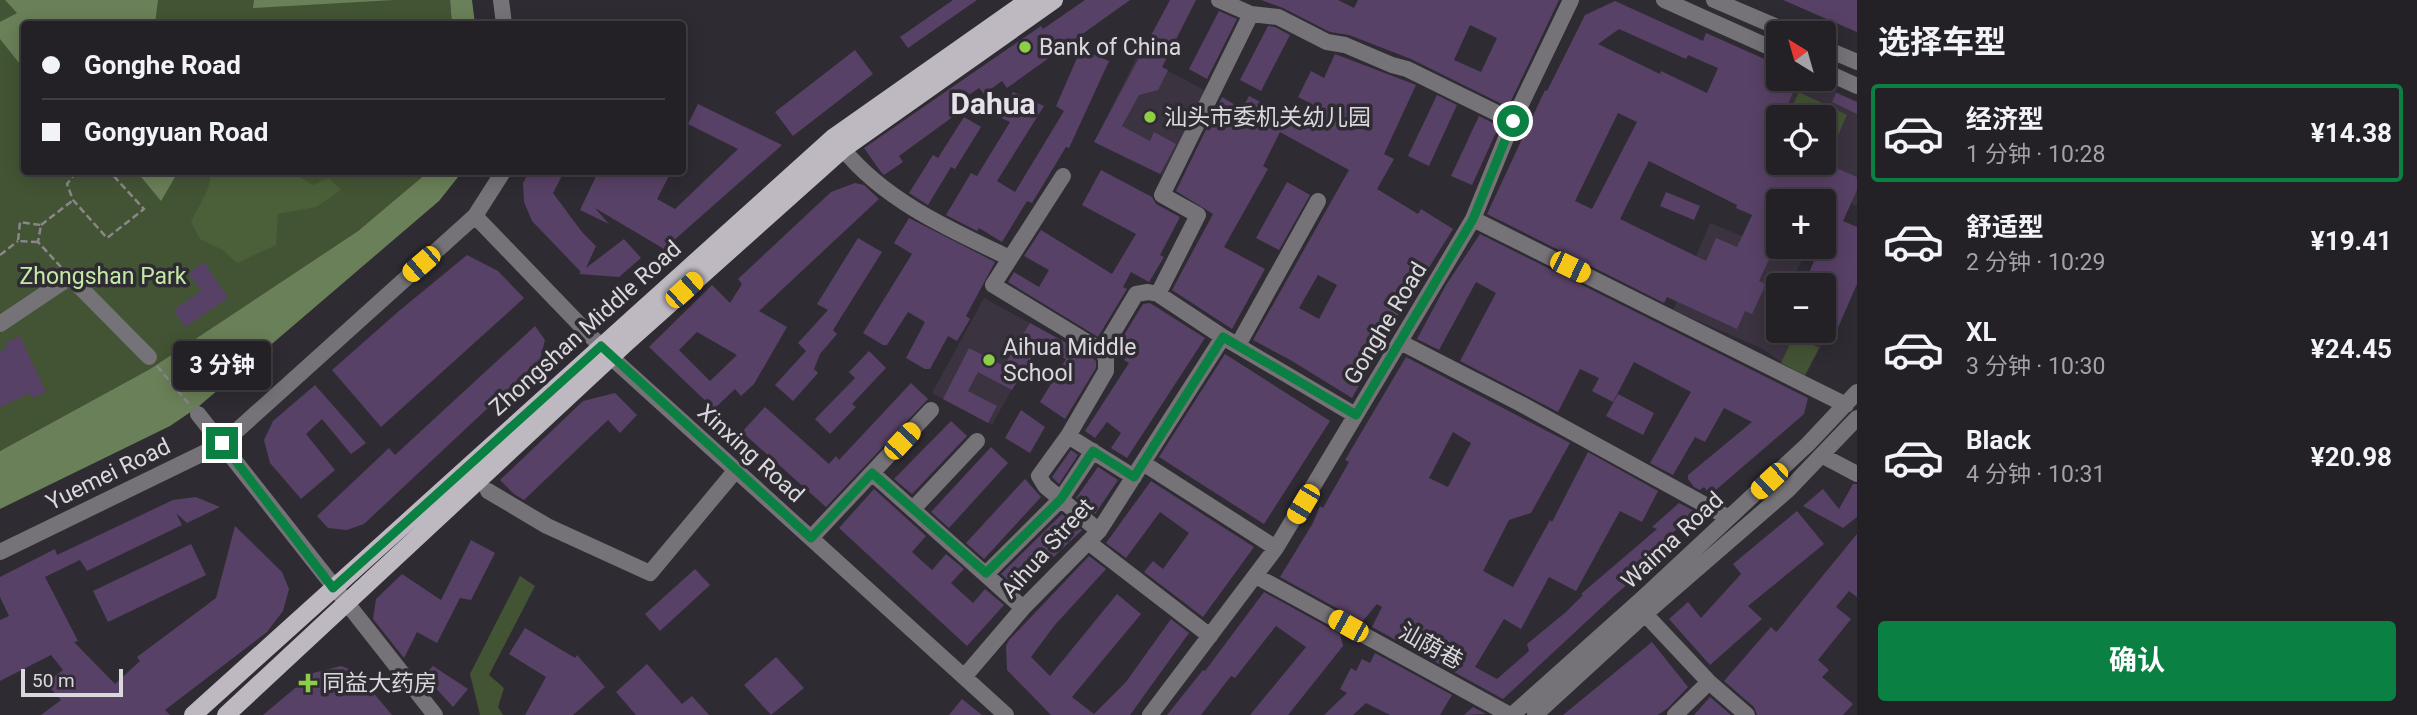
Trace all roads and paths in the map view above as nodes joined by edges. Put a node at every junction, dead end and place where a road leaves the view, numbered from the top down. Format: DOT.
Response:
graph roads {
  1 [pos="501,0"];
  2 [pos="1029,0"];
  3 [pos="1054,0"];
  4 [pos="1219,0"];
  5 [pos="1571,0"];
  6 [pos="1664,0"];
  7 [pos="1714,0"];
  8 [pos="1251,14"];
  9 [pos="504,21"];
  10 [pos="1766,22"];
  11 [pos="1766,46"];
  12 [pos="1836,53"];
  13 [pos="1857,62"];
  14 [pos="1836,76"];
  15 [pos="1857,86"];
  16 [pos="1513,121"];
  17 [pos="843,149"];
  18 [pos="74,175"];
  19 [pos="113,175"];
  20 [pos="501,175"];
  21 [pos="1063,176"];
  22 [pos="73,200"];
  23 [pos="1318,201"];
  24 [pos="475,216"];
  25 [pos="1473,219"];
  26 [pos="41,225"];
  27 [pos="18,241"];
  28 [pos="38,242"];
  29 [pos="0,255"];
  30 [pos="1010,258"];
  31 [pos="70,277"];
  32 [pos="1158,295"];
  33 [pos="0,324"];
  34 [pos="1223,337"];
  35 [pos="1400,342"];
  36 [pos="1238,345"];
  37 [pos="606,351"];
  38 [pos="1102,351"];
  39 [pos="149,356"];
  40 [pos="1852,398"];
  41 [pos="931,410"];
  42 [pos="198,414"];
  43 [pos="1356,415"];
  44 [pos="1857,418"];
  45 [pos="1069,436"];
  46 [pos="977,441"];
  47 [pos="222,443"];
  48 [pos="1093,451"];
  49 [pos="1823,456"];
  50 [pos="1143,463"];
  51 [pos="736,470"];
  52 [pos="872,473"];
  53 [pos="1857,474"];
  54 [pos="1134,477"];
  55 [pos="488,491"];
  56 [pos="1061,499"];
  57 [pos="913,509"];
  58 [pos="1730,518"];
  59 [pos="1093,536"];
  60 [pos="811,538"];
  61 [pos="1276,548"];
  62 [pos="0,552"];
  63 [pos="986,573"];
  64 [pos="1256,576"];
  65 [pos="333,588"];
  66 [pos="347,604"];
  67 [pos="1023,608"];
  68 [pos="1645,614"];
  69 [pos="1210,636"];
  70 [pos="964,677"];
  71 [pos="1709,682"];
  72 [pos="193,715"];
  73 [pos="226,715"];
  74 [pos="435,715"];
  75 [pos="1006,715"];
  76 [pos="1150,715"];
  77 [pos="1511,715"];
  78 [pos="1535,715"];
  79 [pos="1675,715"];
  80 [pos="1747,715"];
  1 -- 9 [label="street"];
  2 -- 37 [label="main road, Zhongshan Middle Road"];
  3 -- 17 [label="main road, Zhongshan Middle Road"];
  4 -- 8 [label="street"];
  5 -- 16 [label="street, Gonghe Road"];
  6 -- 11 [label="street"];
  7 -- 10 [label="street"];
  8 -- 16 [label="street"];
  8 -- 32 [label="street"];
  12 -- 13 [label="street"];
  14 -- 15 [label="street"];
  16 -- 25 [label="street, Gonghe Road"];
  17 -- 30 [label="street"];
  17 -- 37 [label="main road, Zhongshan Middle Road"];
  18 -- 22 [label="path"];
  19 -- 22 [label="path"];
  20 -- 24 [label="street, Yuemei Road"];
  21 -- 30 [label="street"];
  22 -- 26 [label="path"];
  23 -- 36 [label="street"];
  24 -- 37 [label="street, Xinxing Road"];
  24 -- 47 [label="street, Yuemei Road"];
  25 -- 35 [label="street, Gonghe Road"];
  25 -- 40 [label="street"];
  26 -- 27 [label="path"];
  26 -- 28 [label="path"];
  27 -- 28 [label="path"];
  27 -- 29 [label="path"];
  28 -- 31 [label="path"];
  30 -- 38 [label="street"];
  31 -- 33 [label="street"];
  31 -- 39 [label="street"];
  32 -- 34 [label="street"];
  32 -- 38 [label="street"];
  34 -- 36 [label="street"];
  34 -- 50 [label="street, Aihua Street"];
  35 -- 43 [label="street, Gonghe Road"];
  35 -- 58 [label="street"];
  36 -- 43 [label="street"];
  37 -- 51 [label="street, Xinxing Road"];
  37 -- 65 [label="main road, Zhongshan Middle Road"];
  37 -- 66 [label="main road, Zhongshan Middle Road"];
  38 -- 45 [label="street"];
  39 -- 42 [label="path"];
  40 -- 58 [label="street, Waima Road"];
  41 -- 52 [label="street"];
  42 -- 47 [label="street"];
  43 -- 61 [label="street, Gonghe Road"];
  44 -- 49 [label="street, Waima Road"];
  45 -- 48 [label="street"];
  45 -- 56 [label="street"];
  46 -- 57 [label="street"];
  47 -- 62 [label="street, Yuemei Road"];
  47 -- 65 [label="street"];
  48 -- 54 [label="street"];
  48 -- 56 [label="street"];
  49 -- 53 [label="street"];
  49 -- 68 [label="street, Waima Road"];
  50 -- 54 [label="street, Aihua Street"];
  50 -- 61 [label="street"];
  51 -- 55 [label="street"];
  51 -- 60 [label="street, Xinxing Road"];
  52 -- 57 [label="street"];
  52 -- 60 [label="street"];
  54 -- 59 [label="street, Aihua Street"];
  56 -- 59 [label="street"];
  56 -- 63 [label="street"];
  57 -- 63 [label="street"];
  58 -- 77 [label="street, Waima Road"];
  59 -- 67 [label="street, Aihua Street"];
  59 -- 69 [label="street"];
  60 -- 70 [label="street, Xinxing Road"];
  61 -- 64 [label="street, Gonghe Road"];
  63 -- 67 [label="street"];
  64 -- 69 [label="street, Gonghe Road"];
  64 -- 77 [label="street, 汕荫巷"];
  65 -- 66 [label="street"];
  65 -- 72 [label="main road, Zhongshan Middle Road"];
  66 -- 73 [label="main road, Zhongshan Middle Road"];
  66 -- 74 [label="street"];
  67 -- 70 [label="street, Aihua Street"];
  68 -- 71 [label="street"];
  68 -- 78 [label="street, Waima Road"];
  69 -- 76 [label="street, Gonghe Road"];
  70 -- 75 [label="street, Xinxing Road"];
  71 -- 79 [label="street"];
  71 -- 80 [label="street"];
}
